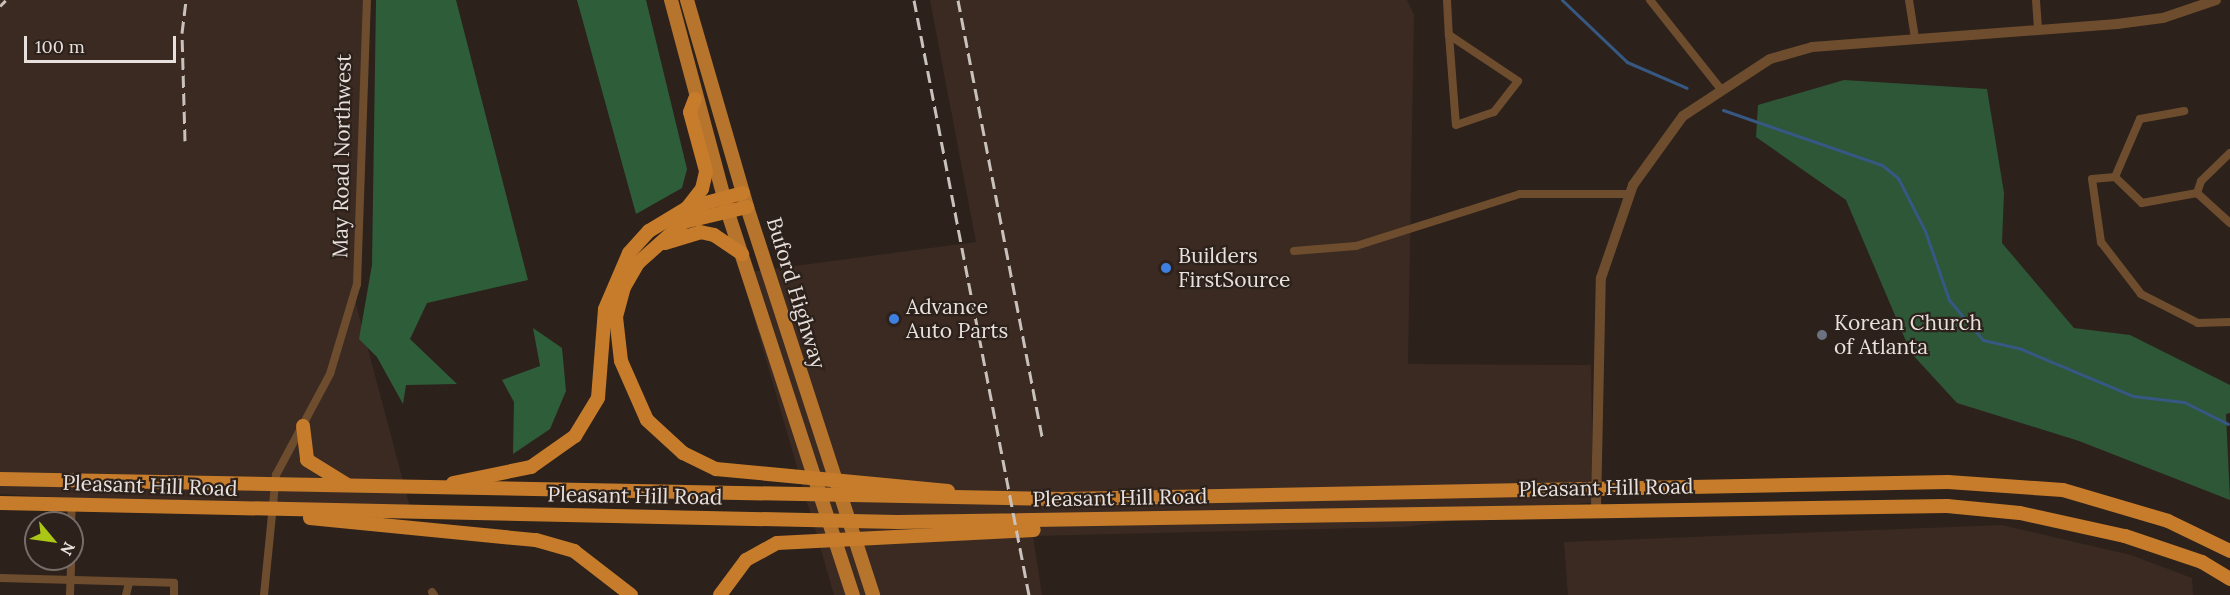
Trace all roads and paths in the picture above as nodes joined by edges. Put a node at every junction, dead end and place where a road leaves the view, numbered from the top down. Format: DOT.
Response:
graph roads {
  1 [pos="367,0"];
  2 [pos="671,0"];
  3 [pos="687,0"];
  4 [pos="1447,0"];
  5 [pos="1650,0"];
  6 [pos="1909,0"];
  7 [pos="2036,0"];
  8 [pos="2216,0"];
  9 [pos="2038,29"];
  10 [pos="1449,35"];
  11 [pos="1915,38"];
  12 [pos="1720,88"];
  13 [pos="695,99"];
  14 [pos="2184,111"];
  15 [pos="2230,153"];
  16 [pos="2115,177"];
  17 [pos="743,193"];
  18 [pos="2197,193"];
  19 [pos="1629,194"];
  20 [pos="724,197"];
  21 [pos="747,207"];
  22 [pos="687,208"];
  23 [pos="728,213"];
  24 [pos="2230,223"];
  25 [pos="1294,252"];
  26 [pos="742,255"];
  27 [pos="2230,322"];
  28 [pos="621,361"];
  29 [pos="303,426"];
  30 [pos="0,479"];
  31 [pos="275,486"];
  32 [pos="357,487"];
  33 [pos="420,488"];
  34 [pos="1597,489"];
  35 [pos="1063,499"];
  36 [pos="0,503"];
  37 [pos="72,504"];
  38 [pos="1596,508"];
  39 [pos="270,510"];
  40 [pos="72,511"];
  41 [pos="1118,521"];
  42 [pos="2230,550"];
  43 [pos="70,571"];
  44 [pos="0,578"];
  45 [pos="70,579"];
  46 [pos="2230,579"];
  47 [pos="129,583"];
  48 [pos="70,595"];
  49 [pos="126,595"];
  50 [pos="174,595"];
  51 [pos="264,595"];
  52 [pos="631,595"];
  53 [pos="720,595"];
  54 [pos="853,595"];
  55 [pos="873,595"];
  1 -- 29 [label="street, May Road Northwest"];
  2 -- 13 [label="main road, Buford Highway"];
  3 -- 17 [label="main road, Buford Highway"];
  4 -- 10 [label="street"];
  5 -- 12 [label="street"];
  6 -- 11 [label="street"];
  7 -- 9 [label="street"];
  8 -- 9 [label="street"];
  9 -- 11 [label="street"];
  10 -- 10 [label="street"];
  11 -- 12 [label="street"];
  12 -- 19 [label="street"];
  13 -- 20 [label="main road, Buford Highway"];
  13 -- 22 [label="highway"];
  14 -- 16 [label="street"];
  15 -- 18 [label="street"];
  16 -- 18 [label="street"];
  16 -- 27 [label="street"];
  17 -- 20 [label="highway"];
  17 -- 21 [label="main road, Buford Highway"];
  18 -- 24 [label="street"];
  19 -- 25 [label="street"];
  19 -- 34 [label="street"];
  20 -- 22 [label="highway"];
  20 -- 23 [label="main road, Buford Highway"];
  21 -- 23 [label="highway"];
  21 -- 55 [label="main road, Buford Highway"];
  22 -- 33 [label="highway"];
  23 -- 26 [label="main road, Buford Highway"];
  23 -- 28 [label="highway"];
  26 -- 28 [label="highway"];
  26 -- 54 [label="main road, Buford Highway"];
  28 -- 35 [label="highway"];
  29 -- 31 [label="street, May Road Northwest"];
  29 -- 32 [label="highway"];
  30 -- 31 [label="highway, Pleasant Hill Road"];
  31 -- 32 [label="highway, Pleasant Hill Road"];
  31 -- 39 [label="street, May Road Northwest"];
  32 -- 33 [label="highway, Pleasant Hill Road"];
  33 -- 35 [label="highway, Pleasant Hill Road"];
  34 -- 35 [label="highway, Pleasant Hill Road"];
  34 -- 38 [label="street"];
  34 -- 42 [label="highway, Pleasant Hill Road"];
  36 -- 37 [label="highway, Pleasant Hill Road"];
  37 -- 39 [label="highway, Pleasant Hill Road"];
  37 -- 40 [label="street"];
  38 -- 41 [label="highway, Pleasant Hill Road"];
  38 -- 46 [label="highway, Pleasant Hill Road"];
  39 -- 41 [label="highway, Pleasant Hill Road"];
  39 -- 51 [label="street, May Road Northwest"];
  39 -- 52 [label="highway"];
  41 -- 53 [label="highway"];
  43 -- 45 [label="street"];
  44 -- 45 [label="street"];
  45 -- 47 [label="street"];
  45 -- 48 [label="street"];
  47 -- 49 [label="street"];
  47 -- 50 [label="street"];
}
